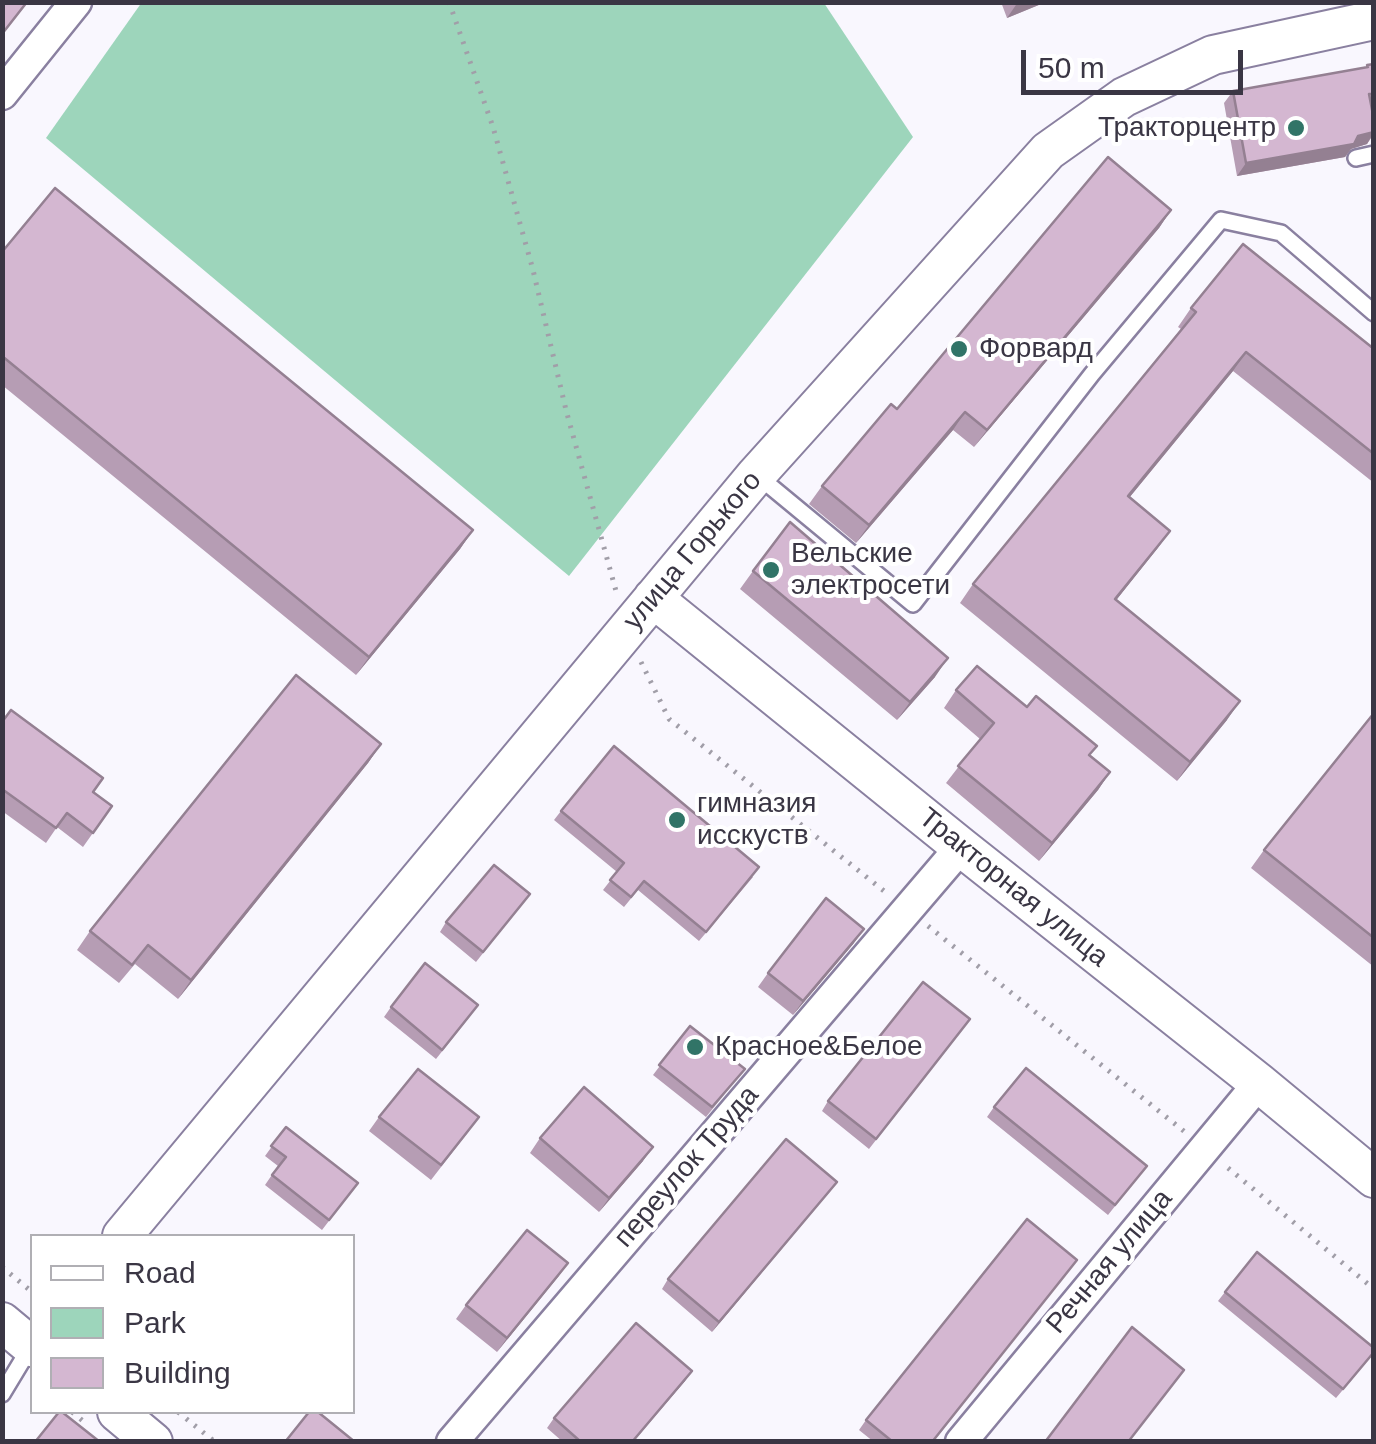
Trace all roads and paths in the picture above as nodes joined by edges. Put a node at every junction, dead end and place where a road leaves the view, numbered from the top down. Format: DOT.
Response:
graph roads {
  1 [pos="76,2"];
  2 [pos="449,2"];
  3 [pos="1374,20"];
  4 [pos="2,94"];
  5 [pos="1374,154"];
  6 [pos="1356,158"];
  7 [pos="1374,313"];
  8 [pos="756,475"];
  9 [pos="653,598"];
  10 [pos="626,631"];
  11 [pos="961,847"];
  12 [pos="908,910"];
  13 [pos="1259,1083"];
  14 [pos="1204,1148"];
  15 [pos="1374,1178"];
  16 [pos="124,1234"];
  17 [pos="2,1268"];
  18 [pos="1374,1289"];
  19 [pos="30,1290"];
  20 [pos="25,1340"];
  21 [pos="2,1394"];
  22 [pos="119,1414"];
  23 [pos="180,1414"];
  24 [pos="153,1442"];
  25 [pos="214,1442"];
  26 [pos="452,1442"];
  27 [pos="960,1442"];
  1 -- 4 [label="street"];
  2 -- 10 [label="path"];
  3 -- 8 [label="street, улица Горького"];
  5 -- 6 [label="lane"];
  7 -- 8 [label="lane"];
  8 -- 9 [label="street, улица Горького"];
  9 -- 10 [label="street, улица Горького"];
  9 -- 11 [label="street, Тракторная улица"];
  10 -- 12 [label="path"];
  10 -- 16 [label="street, улица Горького"];
  11 -- 12 [label="street, переулок Труда"];
  11 -- 13 [label="street, Тракторная улица"];
  12 -- 14 [label="path"];
  12 -- 26 [label="street, переулок Труда"];
  13 -- 14 [label="street, Речная улица"];
  13 -- 15 [label="street, Тракторная улица"];
  14 -- 18 [label="path"];
  14 -- 27 [label="street, Речная улица"];
  17 -- 19 [label="path"];
  20 -- 21 [label="lane"];
  22 -- 24 [label="street"];
  23 -- 25 [label="path"];
}
